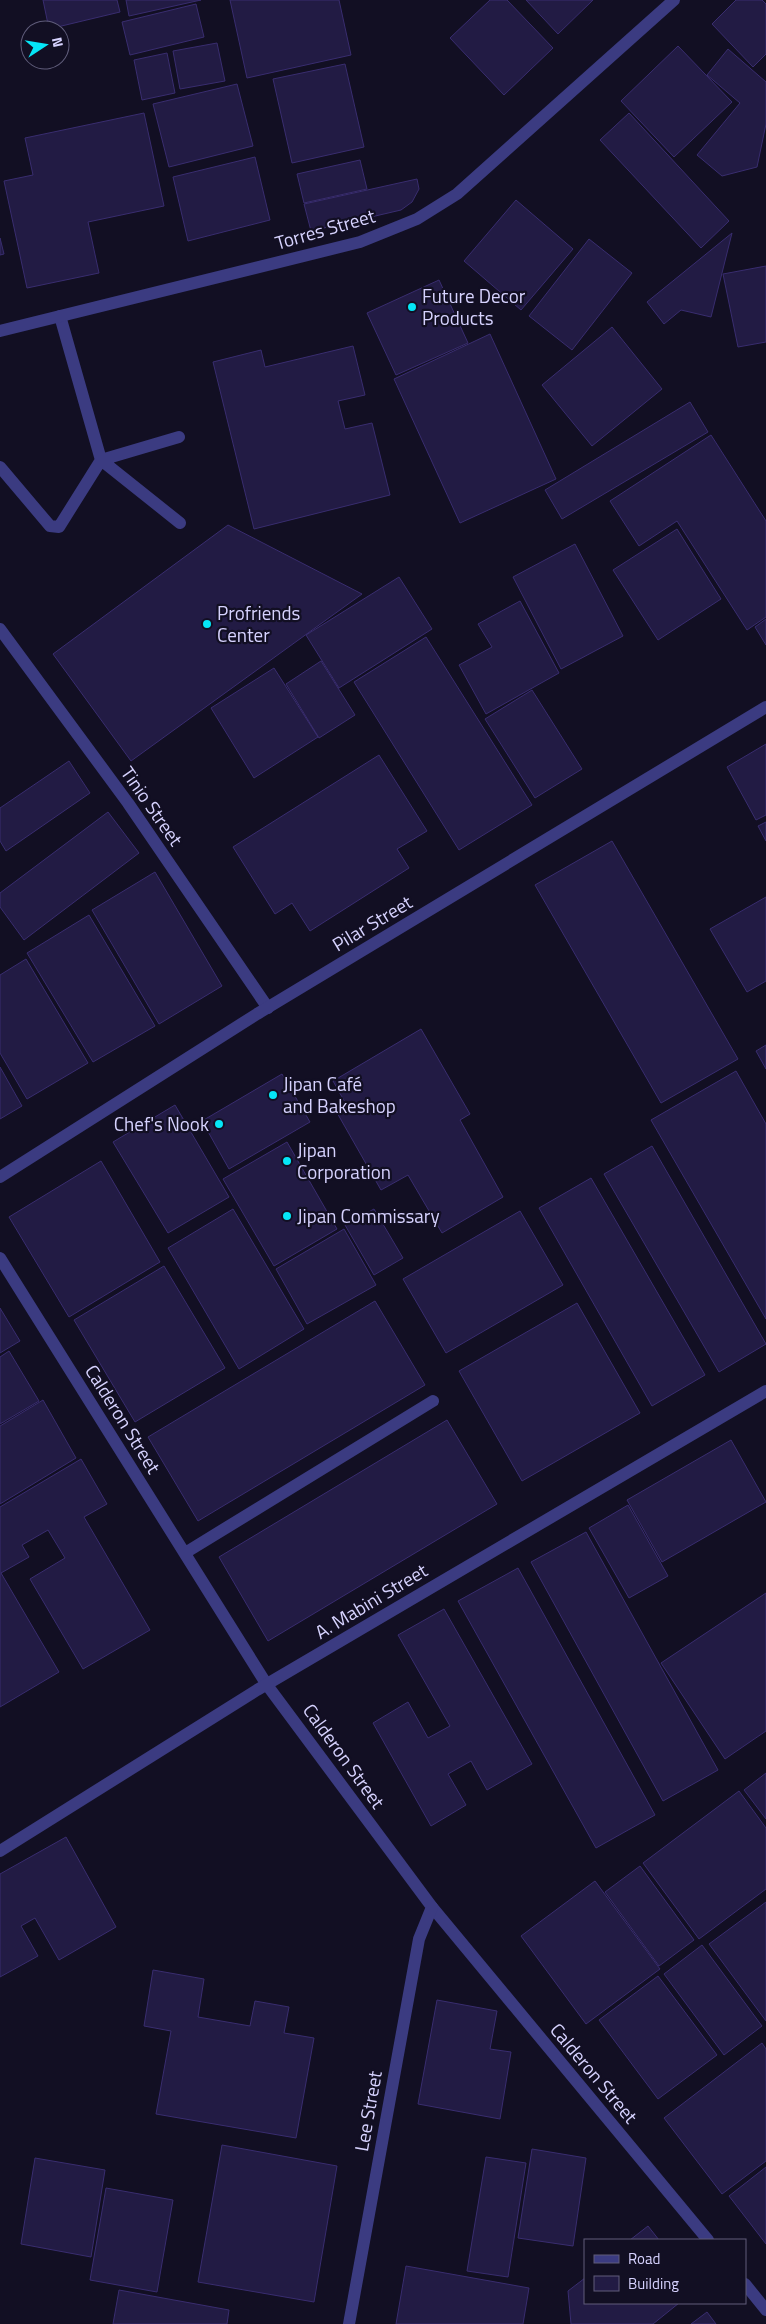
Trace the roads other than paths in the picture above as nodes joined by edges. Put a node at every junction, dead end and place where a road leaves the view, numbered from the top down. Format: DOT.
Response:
graph roads {
  1 [pos="674,0"];
  2 [pos="60,316"];
  3 [pos="0,331"];
  4 [pos="179,437"];
  5 [pos="101,460"];
  6 [pos="0,468"];
  7 [pos="180,523"];
  8 [pos="0,629"];
  9 [pos="766,707"];
  10 [pos="268,1008"];
  11 [pos="0,1177"];
  12 [pos="0,1258"];
  13 [pos="766,1391"];
  14 [pos="433,1401"];
  15 [pos="185,1553"];
  16 [pos="267,1685"];
  17 [pos="0,1851"];
  18 [pos="432,1907"];
  19 [pos="707,2239"];
  20 [pos="746,2285"];
  21 [pos="766,2310"];
  22 [pos="349,2324"];
  1 -- 2 [label="street, Torres Street"];
  2 -- 3 [label="street, Torres Street"];
  2 -- 5 [label="street"];
  4 -- 5 [label="street"];
  5 -- 6 [label="street"];
  5 -- 7 [label="street"];
  8 -- 10 [label="street, Tinio Street"];
  9 -- 10 [label="street, Pilar Street"];
  10 -- 11 [label="street, Pilar Street"];
  12 -- 15 [label="street, Calderon Street"];
  13 -- 16 [label="street, A. Mabini Street"];
  14 -- 15 [label="street"];
  15 -- 16 [label="street, Calderon Street"];
  16 -- 17 [label="street, A. Mabini Street"];
  16 -- 18 [label="street, Calderon Street"];
  18 -- 19 [label="street, Calderon Street"];
  18 -- 22 [label="street, Lee Street"];
  20 -- 21 [label="street"];
}
